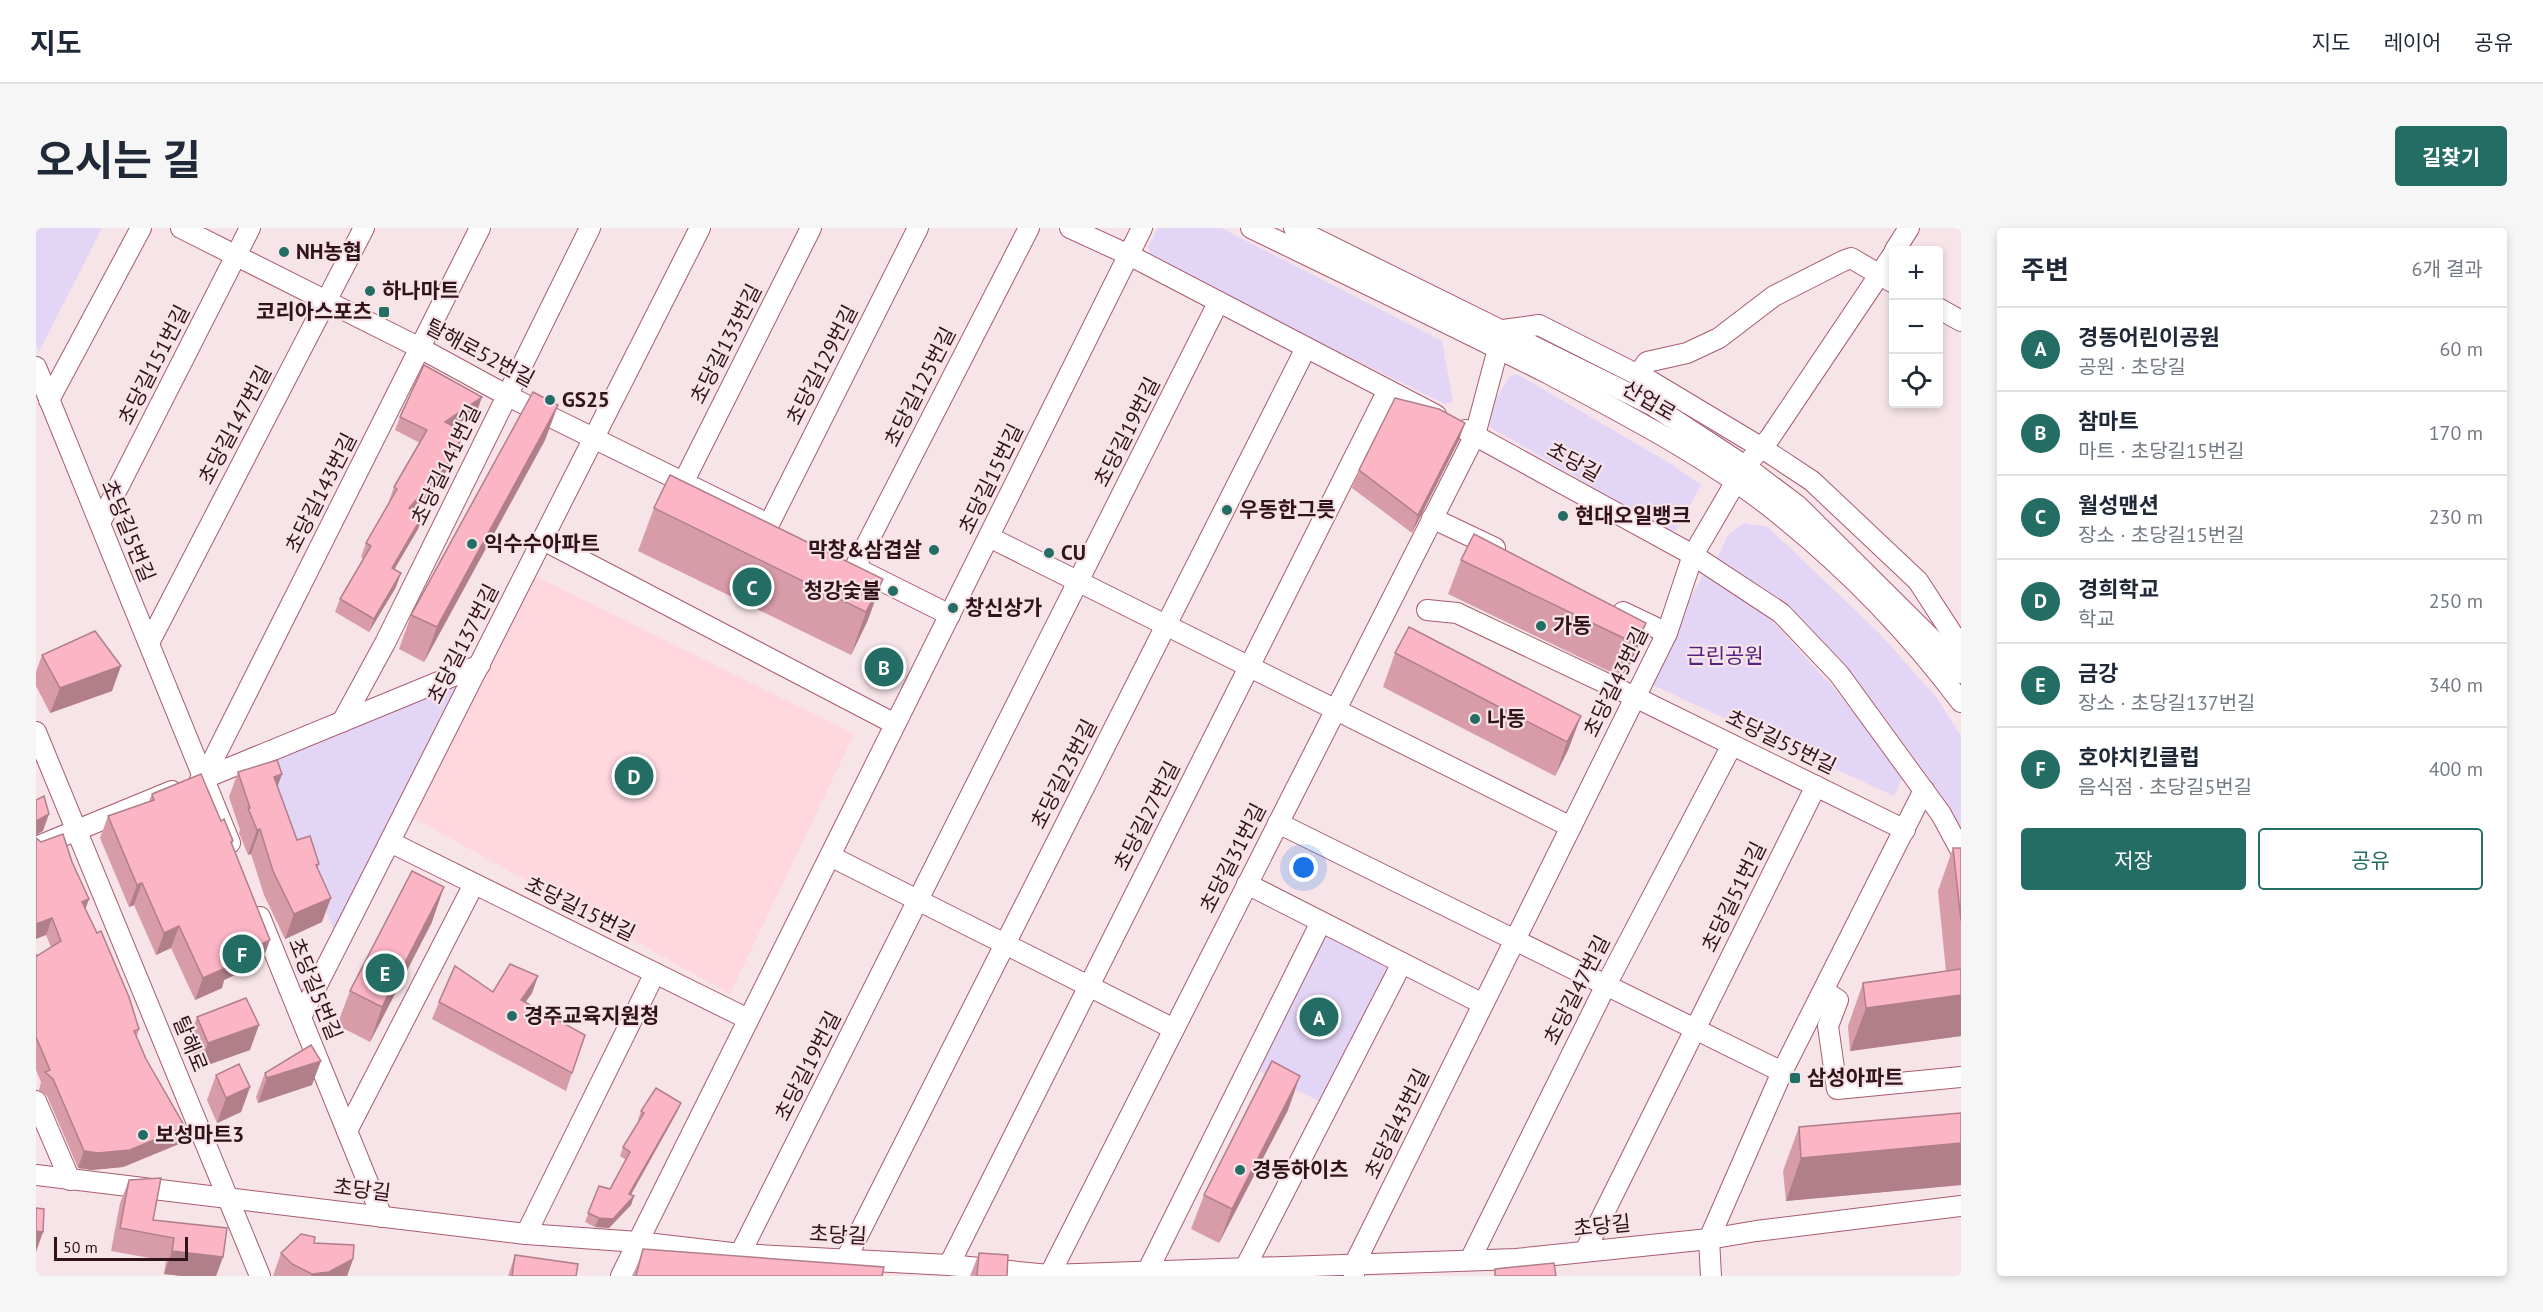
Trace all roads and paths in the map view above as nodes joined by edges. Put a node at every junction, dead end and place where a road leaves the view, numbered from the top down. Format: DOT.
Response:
graph roads {
  1 [pos="141,228"];
  2 [pos="181,228"];
  3 [pos="250,228"];
  4 [pos="364,228"];
  5 [pos="480,228"];
  6 [pos="590,228"];
  7 [pos="700,228"];
  8 [pos="811,228"];
  9 [pos="918,228"];
  10 [pos="1029,228"];
  11 [pos="1070,228"];
  12 [pos="1142,228"];
  13 [pos="1251,228"];
  14 [pos="1294,228"];
  15 [pos="1909,228"];
  16 [pos="1898,246"];
  17 [pos="1129,255"];
  18 [pos="236,256"];
  19 [pos="1887,279"];
  20 [pos="327,301"];
  21 [pos="1218,303"];
  22 [pos="1943,311"];
  23 [pos="1961,321"];
  24 [pos="1501,339"];
  25 [pos="420,348"];
  26 [pos="1306,348"];
  27 [pos="36,368"];
  28 [pos="1638,375"];
  29 [pos="1388,390"];
  30 [pos="508,396"];
  31 [pos="49,400"];
  32 [pos="1475,435"];
  33 [pos="592,438"];
  34 [pos="1762,448"];
  35 [pos="1741,474"];
  36 [pos="684,481"];
  37 [pos="1432,518"];
  38 [pos="99,523"];
  39 [pos="769,524"];
  40 [pos="790,535"];
  41 [pos="988,537"];
  42 [pos="543,540"];
  43 [pos="1507,555"];
  44 [pos="1693,555"];
  45 [pos="833,556"];
  46 [pos="855,567"];
  47 [pos="1078,581"];
  48 [pos="1603,602"];
  49 [pos="1427,610"];
  50 [pos="950,615"];
  51 [pos="1166,625"];
  52 [pos="1667,633"];
  53 [pos="149,643"];
  54 [pos="480,665"];
  55 [pos="1249,666"];
  56 [pos="1961,674"];
  57 [pos="1635,697"];
  58 [pos="1961,702"];
  59 [pos="1336,709"];
  60 [pos="342,722"];
  61 [pos="895,724"];
  62 [pos="36,732"];
  63 [pos="1732,745"];
  64 [pos="41,753"];
  65 [pos="204,778"];
  66 [pos="1816,786"];
  67 [pos="1924,790"];
  68 [pos="1278,823"];
  69 [pos="1571,827"];
  70 [pos="1905,830"];
  71 [pos="76,831"];
  72 [pos="390,842"];
  73 [pos="36,847"];
  74 [pos="1961,850"];
  75 [pos="830,856"];
  76 [pos="239,865"];
  77 [pos="474,884"];
  78 [pos="1247,884"];
  79 [pos="252,898"];
  80 [pos="918,900"];
  81 [pos="1321,922"];
  82 [pos="1515,940"];
  83 [pos="1004,945"];
  84 [pos="1402,963"];
  85 [pos="655,973"];
  86 [pos="1606,985"];
  87 [pos="1089,987"];
  88 [pos="1824,991"];
  89 [pos="1483,1004"];
  90 [pos="301,1017"];
  91 [pos="748,1019"];
  92 [pos="1174,1029"];
  93 [pos="1696,1029"];
  94 [pos="1782,1072"];
  95 [pos="1961,1077"];
  96 [pos="36,1101"];
  97 [pos="347,1131"];
  98 [pos="36,1175"];
  99 [pos="70,1180"];
  100 [pos="227,1198"];
  101 [pos="1961,1206"];
  102 [pos="382,1217"];
  103 [pos="526,1234"];
  104 [pos="1709,1239"];
  105 [pos="638,1242"];
  106 [pos="1585,1251"];
  107 [pos="740,1254"];
  108 [pos="846,1259"];
  109 [pos="1470,1260"];
  110 [pos="949,1265"];
  111 [pos="1246,1266"];
  112 [pos="1148,1270"];
  113 [pos="1354,1271"];
  114 [pos="1049,1275"];
  115 [pos="260,1276"];
  116 [pos="621,1276"];
  117 [pos="1711,1276"];
  1 -- 31 [label="street"];
  2 -- 18 [label="street, 탈해로52번길"];
  3 -- 18 [label="street, 초당길151번길"];
  4 -- 20 [label="street, 초당길147번길"];
  5 -- 25 [label="street, 초당길143번길"];
  6 -- 30 [label="street, 초당길141번길"];
  7 -- 33 [label="street, 초당길137번길"];
  8 -- 36 [label="street, 초당길133번길"];
  9 -- 39 [label="street, 초당길129번길"];
  10 -- 46 [label="street, 초당길125번길"];
  11 -- 17 [label="street, 초당길"];
  12 -- 17 [label="street, 초당길15번길"];
  13 -- 24 [label="street, 산업로"];
  14 -- 24 [label="street, 산업로"];
  15 -- 16 [label="street, 초당길43번길"];
  17 -- 21 [label="street, 초당길"];
  17 -- 41 [label="street, 초당길15번길"];
  18 -- 20 [label="street, 탈해로52번길"];
  18 -- 38 [label="street, 초당길151번길"];
  19 -- 28 [label="street"];
  19 -- 34 [label="street, 초당길43번길"];
  20 -- 25 [label="street, 탈해로52번길"];
  20 -- 53 [label="street, 초당길147번길"];
  21 -- 26 [label="street, 초당길"];
  21 -- 47 [label="street, 초당길19번길"];
  22 -- 23 [label="street"];
  24 -- 28 [label="street"];
  24 -- 32 [label="street, 초당길31번길"];
  24 -- 35 [label="street, 산업로"];
  25 -- 30 [label="street, 탈해로52번길"];
  25 -- 65 [label="street, 초당길143번길"];
  26 -- 29 [label="street, 초당길"];
  26 -- 51 [label="street, 초당길23번길"];
  27 -- 31 [label="street, 초당길5번길"];
  28 -- 34 [label="street"];
  29 -- 32 [label="street, 초당길"];
  29 -- 55 [label="street, 초당길27번길"];
  30 -- 33 [label="street, 탈해로52번길"];
  30 -- 60 [label="street, 초당길141번길"];
  31 -- 38 [label="street, 초당길5번길"];
  32 -- 37 [label="street, 초당길31번길"];
  32 -- 44 [label="street, 초당길"];
  33 -- 36 [label="street, 탈해로52번길"];
  33 -- 42 [label="street, 초당길137번길"];
  34 -- 35 [label="street, 초당길43번길"];
  34 -- 56 [label="street"];
  35 -- 44 [label="street, 초당길43번길"];
  35 -- 56 [label="street, 산업로"];
  35 -- 58 [label="street, 산업로"];
  36 -- 39 [label="street, 탈해로52번길"];
  37 -- 43 [label="street"];
  37 -- 59 [label="street, 초당길31번길"];
  38 -- 53 [label="street, 초당길5번길"];
  39 -- 40 [label="street, 탈해로52번길"];
  41 -- 47 [label="street"];
  41 -- 50 [label="street, 초당길15번길"];
  42 -- 54 [label="street, 초당길137번길"];
  42 -- 61 [label="street"];
  44 -- 52 [label="street, 초당길43번길"];
  44 -- 67 [label="street, 초당길"];
  45 -- 46 [label="street"];
  46 -- 50 [label="street"];
  47 -- 51 [label="street"];
  47 -- 80 [label="street, 초당길19번길"];
  48 -- 52 [label="street"];
  49 -- 57 [label="street, 초당길55번길"];
  50 -- 61 [label="street, 초당길15번길"];
  51 -- 55 [label="street"];
  51 -- 83 [label="street, 초당길23번길"];
  52 -- 57 [label="street, 초당길43번길"];
  53 -- 65 [label="street, 초당길5번길"];
  54 -- 60 [label="street"];
  54 -- 72 [label="street, 초당길137번길"];
  55 -- 59 [label="street"];
  55 -- 87 [label="street, 초당길27번길"];
  57 -- 63 [label="street, 초당길55번길"];
  57 -- 69 [label="street, 초당길43번길"];
  59 -- 68 [label="street, 초당길31번길"];
  59 -- 69 [label="street"];
  60 -- 65 [label="street"];
  61 -- 75 [label="street, 초당길15번길"];
  62 -- 64 [label="street, 탈해로"];
  63 -- 66 [label="street, 초당길55번길"];
  63 -- 86 [label="street, 초당길47번길"];
  64 -- 71 [label="street, 탈해로"];
  65 -- 71 [label="street"];
  65 -- 76 [label="street, 초당길5번길"];
  66 -- 70 [label="street, 초당길55번길"];
  66 -- 93 [label="street, 초당길51번길"];
  67 -- 70 [label="street"];
  67 -- 74 [label="street, 초당길"];
  68 -- 78 [label="street, 초당길31번길"];
  68 -- 82 [label="street"];
  69 -- 82 [label="street, 초당길43번길"];
  70 -- 88 [label="street"];
  71 -- 73 [label="street"];
  71 -- 100 [label="street, 탈해로"];
  72 -- 77 [label="street, 초당길15번길"];
  72 -- 90 [label="street, 초당길137번길"];
  75 -- 80 [label="street"];
  75 -- 91 [label="street, 초당길15번길"];
  77 -- 85 [label="street, 초당길15번길"];
  77 -- 97 [label="street"];
  78 -- 81 [label="street"];
  78 -- 92 [label="street, 초당길31번길"];
  79 -- 90 [label="street, 초당길5번길"];
  80 -- 83 [label="street"];
  80 -- 107 [label="street, 초당길19번길"];
  81 -- 84 [label="street"];
  81 -- 112 [label="street"];
  82 -- 86 [label="street"];
  82 -- 89 [label="street, 초당길43번길"];
  83 -- 87 [label="street"];
  83 -- 108 [label="street, 초당길23번길"];
  84 -- 89 [label="street"];
  84 -- 111 [label="street"];
  85 -- 91 [label="street, 초당길15번길"];
  85 -- 103 [label="street"];
  86 -- 93 [label="street"];
  86 -- 109 [label="street, 초당길47번길"];
  87 -- 92 [label="street"];
  87 -- 110 [label="street, 초당길27번길"];
  88 -- 94 [label="street"];
  88 -- 95 [label="street"];
  89 -- 113 [label="street, 초당길43번길"];
  90 -- 97 [label="street, 초당길5번길"];
  91 -- 105 [label="street, 초당길15번길"];
  92 -- 114 [label="street, 초당길31번길"];
  93 -- 94 [label="street"];
  93 -- 106 [label="street, 초당길51번길"];
  94 -- 104 [label="street"];
  96 -- 99 [label="street"];
  97 -- 102 [label="street, 초당길5번길"];
  98 -- 99 [label="street, 초당길"];
  99 -- 100 [label="street, 초당길"];
  100 -- 102 [label="street, 초당길"];
  100 -- 115 [label="street, 탈해로"];
  101 -- 104 [label="street, 초당길"];
  102 -- 103 [label="street, 초당길"];
  103 -- 105 [label="street, 초당길"];
  104 -- 106 [label="street, 초당길"];
  104 -- 117 [label="street"];
  105 -- 107 [label="street, 초당길"];
  105 -- 116 [label="street, 초당길15번길"];
  106 -- 109 [label="street, 초당길"];
  107 -- 108 [label="street, 초당길"];
  108 -- 110 [label="street, 초당길"];
  109 -- 113 [label="street, 초당길"];
  110 -- 114 [label="street, 초당길"];
  111 -- 112 [label="street, 초당길"];
  111 -- 113 [label="street, 초당길"];
  112 -- 114 [label="street, 초당길"];
}
